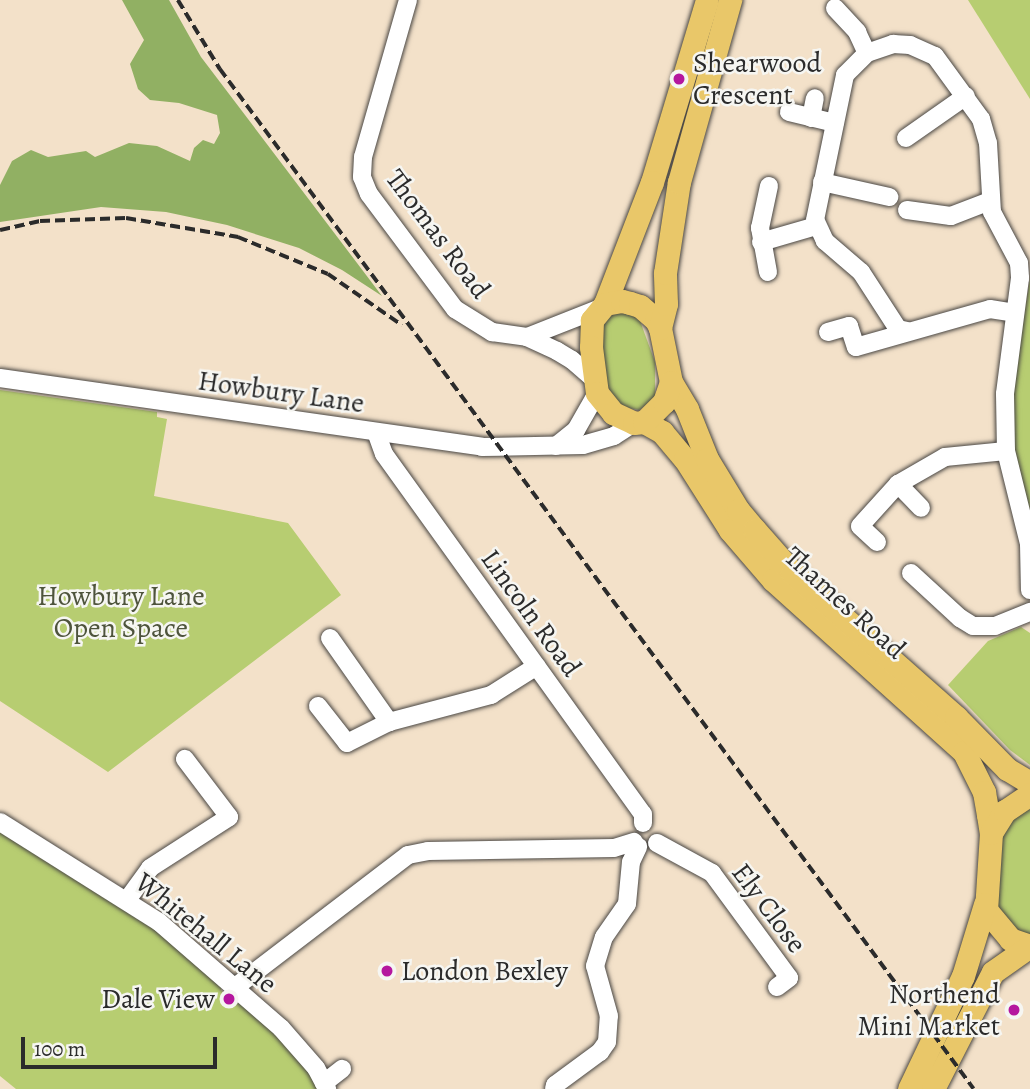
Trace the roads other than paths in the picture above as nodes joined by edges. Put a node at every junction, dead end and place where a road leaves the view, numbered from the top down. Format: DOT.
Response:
graph roads {
  1 [pos="408,0"];
  2 [pos="707,0"];
  3 [pos="730,0"];
  4 [pos="835,8"];
  5 [pos="867,53"];
  6 [pos="966,96"];
  7 [pos="815,97"];
  8 [pos="789,112"];
  9 [pos="811,118"];
  10 [pos="835,123"];
  11 [pos="906,138"];
  12 [pos="822,182"];
  13 [pos="769,186"];
  14 [pos="889,197"];
  15 [pos="990,201"];
  16 [pos="907,210"];
  17 [pos="817,226"];
  18 [pos="761,242"];
  19 [pos="768,272"];
  20 [pos="601,307"];
  21 [pos="1015,313"];
  22 [pos="660,328"];
  23 [pos="907,331"];
  24 [pos="828,332"];
  25 [pos="527,337"];
  26 [pos="0,379"];
  27 [pos="671,382"];
  28 [pos="596,387"];
  29 [pos="639,422"];
  30 [pos="376,432"];
  31 [pos="556,446"];
  32 [pos="1006,451"];
  33 [pos="898,484"];
  34 [pos="921,508"];
  35 [pos="877,541"];
  36 [pos="911,573"];
  37 [pos="1030,590"];
  38 [pos="1030,612"];
  39 [pos="330,638"];
  40 [pos="537,666"];
  41 [pos="318,706"];
  42 [pos="389,722"];
  43 [pos="185,759"];
  44 [pos="1030,783"];
  45 [pos="1030,794"];
  46 [pos="0,822"];
  47 [pos="643,823"];
  48 [pos="990,833"];
  49 [pos="657,843"];
  50 [pos="636,844"];
  51 [pos="127,900"];
  52 [pos="985,904"];
  53 [pos="1030,946"];
  54 [pos="777,987"];
  55 [pos="234,988"];
  56 [pos="342,1069"];
  57 [pos="326,1086"];
  58 [pos="554,1089"];
  59 [pos="909,1089"];
  60 [pos="933,1089"];
  1 -- 25 [label="street, Thomas Road"];
  2 -- 20 [label="main road"];
  3 -- 22 [label="main road, Thames Road"];
  4 -- 5 [label="street"];
  5 -- 6 [label="street"];
  5 -- 10 [label="street"];
  6 -- 11 [label="street"];
  6 -- 15 [label="street"];
  7 -- 9 [label="street"];
  8 -- 9 [label="street"];
  9 -- 10 [label="street"];
  10 -- 12 [label="street"];
  12 -- 14 [label="street"];
  12 -- 17 [label="street"];
  13 -- 18 [label="street"];
  15 -- 16 [label="street"];
  15 -- 21 [label="street"];
  17 -- 18 [label="street"];
  17 -- 23 [label="street"];
  18 -- 19 [label="street"];
  20 -- 22 [label="main road"];
  20 -- 25 [label="street, Thomas Road"];
  20 -- 28 [label="main road"];
  21 -- 23 [label="street"];
  21 -- 32 [label="street"];
  22 -- 27 [label="main road, Thames Road"];
  23 -- 24 [label="street"];
  25 -- 28 [label="street, Thomas Road"];
  26 -- 30 [label="street, Howbury Lane"];
  27 -- 29 [label="main road"];
  27 -- 44 [label="main road, Thames Road"];
  28 -- 29 [label="main road, Thames Road"];
  28 -- 31 [label="street"];
  29 -- 31 [label="street, Howbury Lane"];
  29 -- 48 [label="main road, Thames Road"];
  30 -- 31 [label="street, Howbury Lane"];
  30 -- 40 [label="street, Lincoln Road"];
  32 -- 33 [label="street"];
  32 -- 37 [label="street"];
  33 -- 34 [label="street"];
  33 -- 35 [label="street"];
  36 -- 38 [label="street"];
  39 -- 42 [label="street"];
  40 -- 42 [label="street"];
  40 -- 47 [label="street, Lincoln Road"];
  41 -- 42 [label="street"];
  43 -- 51 [label="street"];
  45 -- 48 [label="main road"];
  46 -- 51 [label="street, Whitehall Lane"];
  47 -- 49 [label="street, Lincoln Road"];
  47 -- 50 [label="street"];
  48 -- 52 [label="main road, Thames Road"];
  49 -- 50 [label="street"];
  49 -- 54 [label="street, Ely Close"];
  50 -- 55 [label="street"];
  50 -- 58 [label="street"];
  51 -- 55 [label="street, Whitehall Lane"];
  52 -- 53 [label="main road"];
  52 -- 59 [label="main road, Thames Road"];
  53 -- 60 [label="main road"];
  55 -- 57 [label="street, Whitehall Lane"];
  56 -- 57 [label="street, Whitehall Lane"];
}
